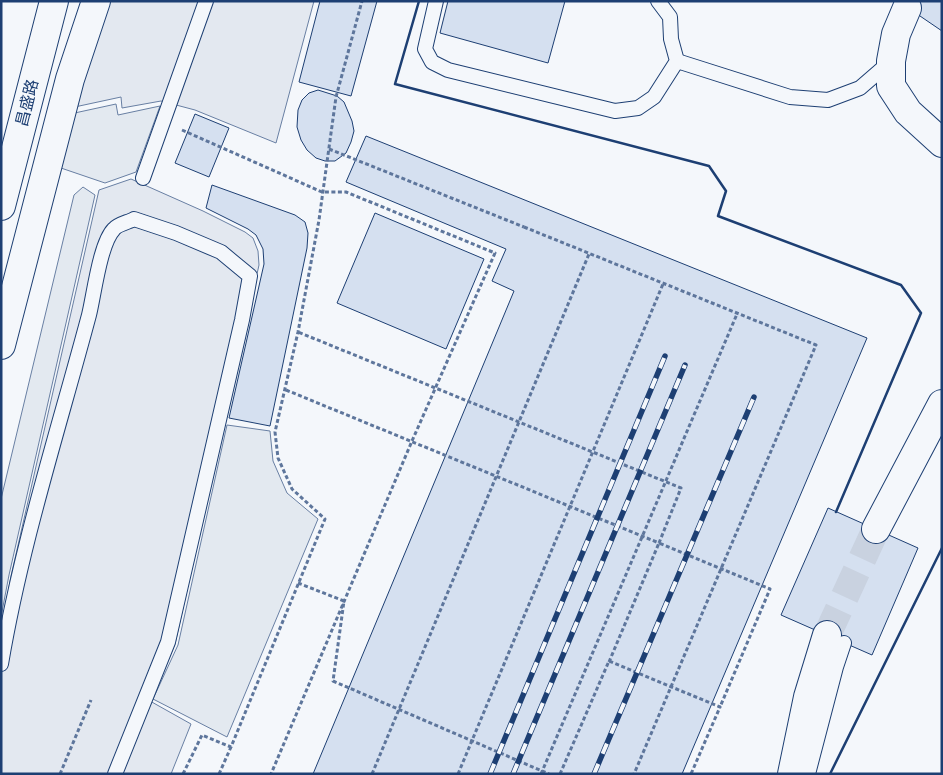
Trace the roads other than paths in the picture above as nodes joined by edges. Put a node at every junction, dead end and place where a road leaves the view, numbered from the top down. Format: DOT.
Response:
graph roads {
  1 [pos="54,1"];
  2 [pos="96,1"];
  3 [pos="206,1"];
  4 [pos="436,1"];
  5 [pos="658,1"];
  6 [pos="907,8"];
  7 [pos="677,61"];
  8 [pos="891,61"];
  9 [pos="942,143"];
  10 [pos="143,178"];
  11 [pos="1,206"];
  12 [pos="1,345"];
  13 [pos="942,404"];
  14 [pos="876,529"];
  15 [pos="835,639"];
  16 [pos="1,664"];
  17 [pos="115,774"];
  18 [pos="792,774"];
  19 [pos="808,774"];
  1 -- 11 [label="main road, 昌盛路"];
  2 -- 12 [label="main road"];
  3 -- 10 [label="lane"];
  4 -- 7 [label="lane"];
  5 -- 7 [label="lane"];
  6 -- 8 [label="main road"];
  7 -- 8 [label="lane"];
  8 -- 9 [label="main road"];
  13 -- 14 [label="main road"];
  15 -- 18 [label="main road"];
  15 -- 19 [label="lane"];
  16 -- 17 [label="lane"];
}
